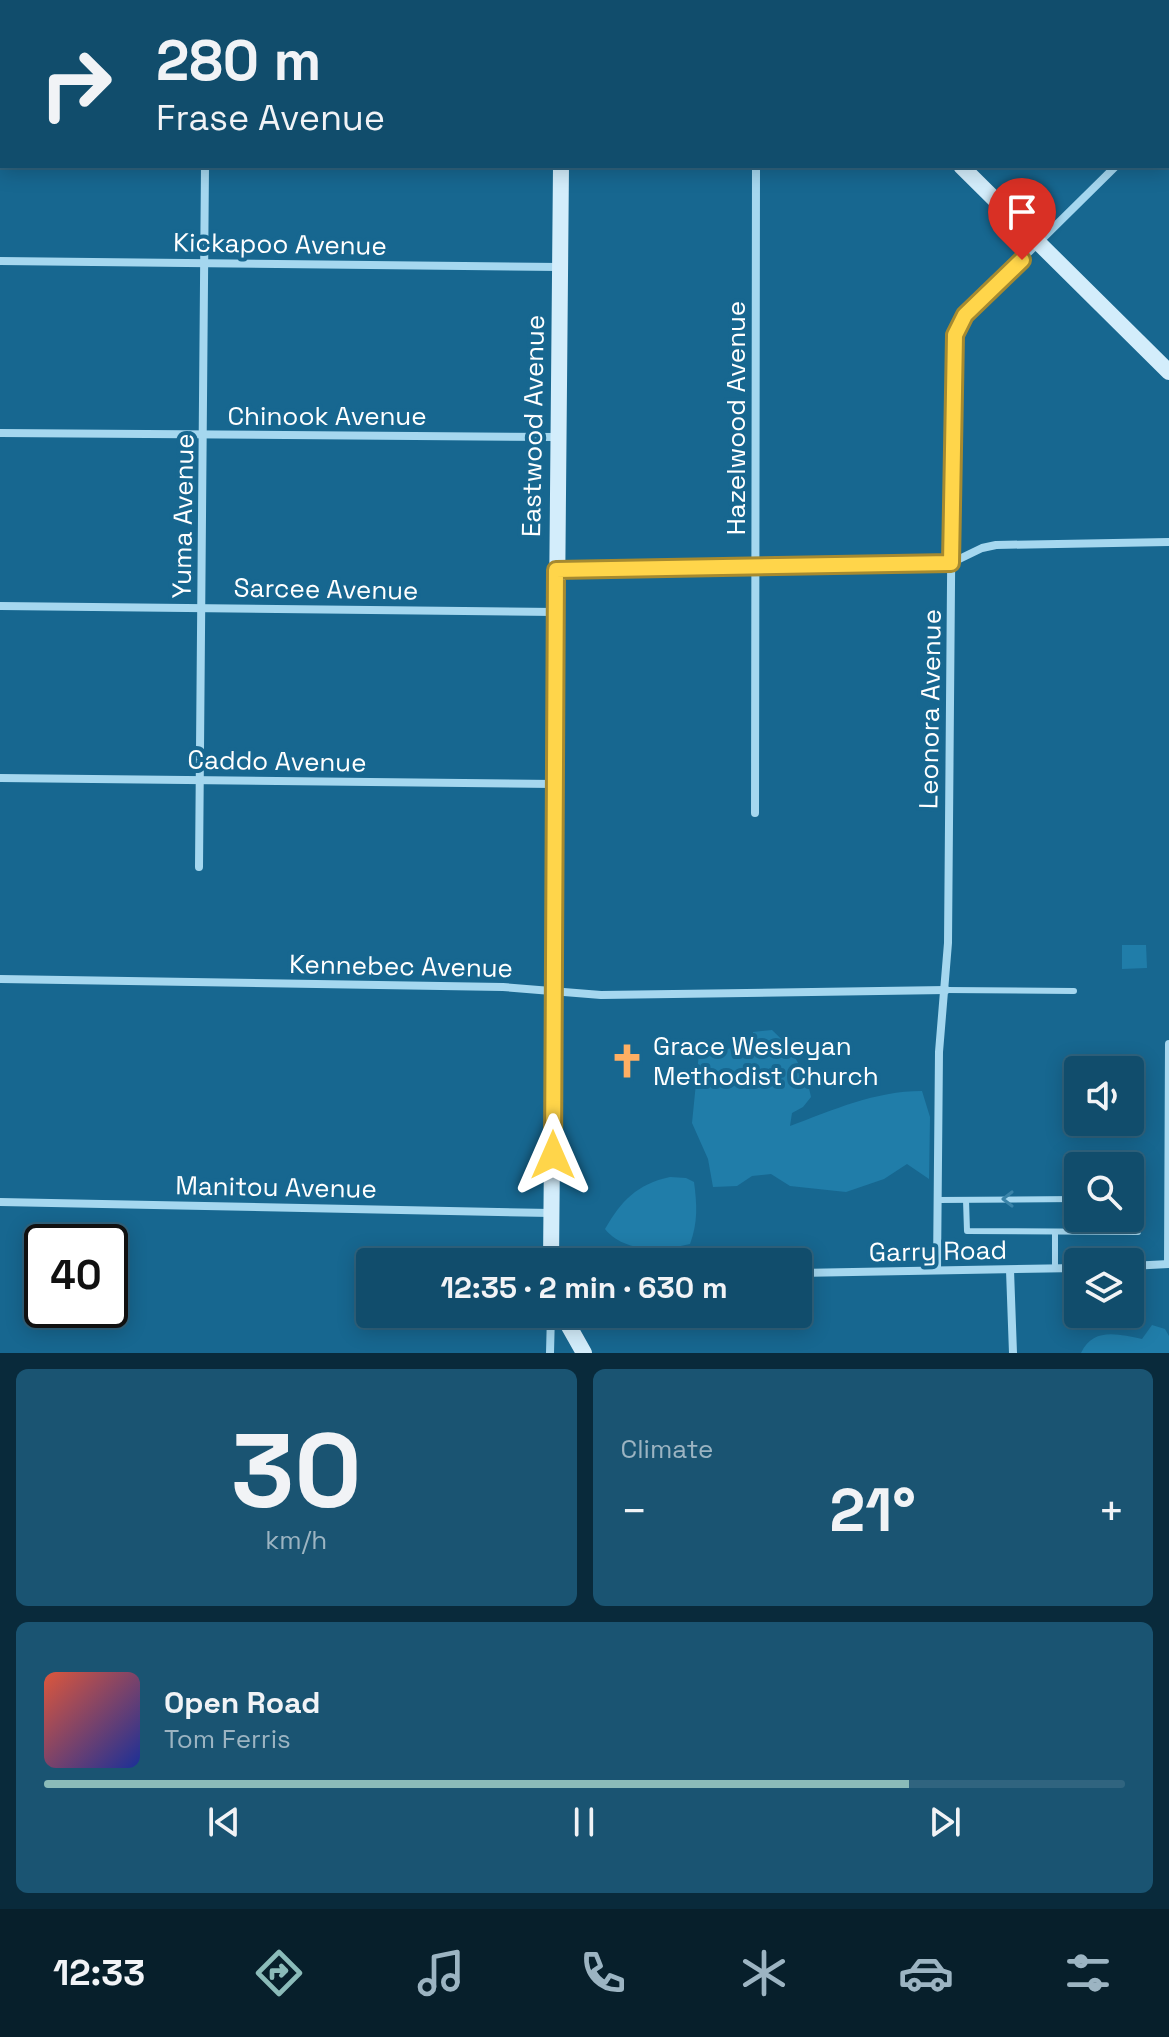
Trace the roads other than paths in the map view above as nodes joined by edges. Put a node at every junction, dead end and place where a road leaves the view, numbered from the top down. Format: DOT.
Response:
graph roads {
  1 [pos="205,168"];
  2 [pos="561,168"];
  3 [pos="756,168"];
  4 [pos="963,168"];
  5 [pos="1114,168"];
  6 [pos="1039,243"];
  7 [pos="0,261"];
  8 [pos="204,264"];
  9 [pos="559,267"];
  10 [pos="1169,372"];
  11 [pos="0,433"];
  12 [pos="203,435"];
  13 [pos="557,437"];
  14 [pos="1169,542"];
  15 [pos="951,563"];
  16 [pos="757,567"];
  17 [pos="556,570"];
  18 [pos="0,606"];
  19 [pos="202,607"];
  20 [pos="556,612"];
  21 [pos="0,778"];
  22 [pos="200,780"];
  23 [pos="554,784"];
  24 [pos="755,813"];
  25 [pos="199,867"];
  26 [pos="0,979"];
  27 [pos="946,990"];
  28 [pos="553,991"];
  29 [pos="1074,991"];
  30 [pos="1169,1044"];
  31 [pos="1064,1199"];
  32 [pos="938,1200"];
  33 [pos="966,1200"];
  34 [pos="0,1202"];
  35 [pos="551,1213"];
  36 [pos="1138,1232"];
  37 [pos="1055,1233"];
  38 [pos="551,1248"];
  39 [pos="1168,1264"];
  40 [pos="1144,1265"];
  41 [pos="1055,1268"];
  42 [pos="1064,1268"];
  43 [pos="937,1269"];
  44 [pos="1010,1270"];
  45 [pos="812,1273"];
  46 [pos="551,1328"];
  47 [pos="570,1328"];
  48 [pos="550,1353"];
  49 [pos="584,1353"];
  50 [pos="1013,1353"];
  1 -- 8 [label="street, Yuma Avenue"];
  2 -- 9 [label="street, Eastwood Avenue"];
  3 -- 16 [label="street, Hazelwood Avenue"];
  4 -- 6 [label="street"];
  5 -- 6 [label="street, Leonora Avenue"];
  6 -- 10 [label="street"];
  6 -- 15 [label="street, Leonora Avenue"];
  7 -- 8 [label="street, Kickapoo Avenue"];
  8 -- 9 [label="street, Kickapoo Avenue"];
  8 -- 12 [label="street, Yuma Avenue"];
  9 -- 13 [label="street, Eastwood Avenue"];
  11 -- 12 [label="street, Chinook Avenue"];
  12 -- 13 [label="street, Chinook Avenue"];
  12 -- 19 [label="street, Yuma Avenue"];
  13 -- 17 [label="street, Eastwood Avenue"];
  14 -- 15 [label="street"];
  15 -- 16 [label="street"];
  15 -- 27 [label="street, Leonora Avenue"];
  16 -- 17 [label="street"];
  16 -- 24 [label="street, Hazelwood Avenue"];
  17 -- 20 [label="street, Eastwood Avenue"];
  18 -- 19 [label="street, Sarcee Avenue"];
  19 -- 20 [label="street, Sarcee Avenue"];
  19 -- 22 [label="street, Yuma Avenue"];
  20 -- 23 [label="street, Eastwood Avenue"];
  21 -- 22 [label="street, Caddo Avenue"];
  22 -- 23 [label="street, Caddo Avenue"];
  22 -- 25 [label="street, Yuma Avenue"];
  23 -- 28 [label="street, Eastwood Avenue"];
  26 -- 28 [label="street, Kennebec Avenue"];
  27 -- 28 [label="street, Kennebec Avenue"];
  27 -- 29 [label="lane"];
  27 -- 32 [label="street, Leonora Avenue"];
  28 -- 35 [label="street, Eastwood Avenue"];
  30 -- 39 [label="street"];
  31 -- 33 [label="lane, one-way"];
  32 -- 33 [label="lane"];
  32 -- 43 [label="street, Leonora Avenue"];
  33 -- 37 [label="lane"];
  34 -- 35 [label="street, Manitou Avenue"];
  35 -- 38 [label="street, Eastwood Avenue"];
  36 -- 37 [label="lane"];
  37 -- 41 [label="lane"];
  39 -- 40 [label="street"];
  41 -- 42 [label="street, Garry Road"];
  41 -- 44 [label="street, Garry Road"];
  43 -- 44 [label="street, Garry Road"];
  43 -- 45 [label="street, Garry Road"];
  44 -- 50 [label="street"];
  46 -- 48 [label="street"];
  47 -- 49 [label="street"];
}
